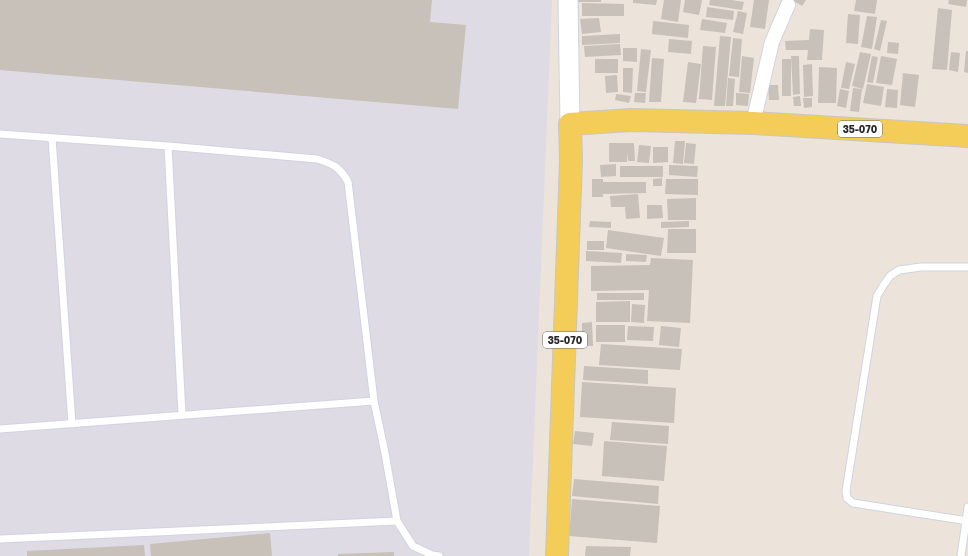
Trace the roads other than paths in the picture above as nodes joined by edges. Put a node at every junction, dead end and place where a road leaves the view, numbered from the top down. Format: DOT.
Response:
graph roads {
  1 [pos="568,0"];
  2 [pos="788,4"];
  3 [pos="753,123"];
  4 [pos="570,124"];
  5 [pos="0,134"];
  6 [pos="968,136"];
  7 [pos="52,138"];
  8 [pos="168,146"];
  9 [pos="968,267"];
  10 [pos="374,401"];
  11 [pos="182,415"];
  12 [pos="72,424"];
  13 [pos="0,429"];
  14 [pos="968,506"];
  15 [pos="967,520"];
  16 [pos="397,521"];
  17 [pos="0,539"];
  18 [pos="439,556"];
  19 [pos="557,556"];
  20 [pos="961,556"];
  1 -- 4 [label="main road"];
  2 -- 3 [label="street"];
  3 -- 4 [label="main road, 35-070"];
  3 -- 6 [label="main road, 35-070"];
  4 -- 19 [label="main road, 35-070"];
  5 -- 7 [label="lane"];
  7 -- 8 [label="lane"];
  7 -- 12 [label="lane"];
  8 -- 10 [label="lane"];
  8 -- 11 [label="lane"];
  9 -- 15 [label="lane"];
  10 -- 11 [label="lane"];
  10 -- 16 [label="lane"];
  11 -- 12 [label="lane"];
  12 -- 13 [label="lane"];
  14 -- 15 [label="lane"];
  15 -- 20 [label="lane"];
  16 -- 17 [label="lane"];
  16 -- 18 [label="lane"];
}
